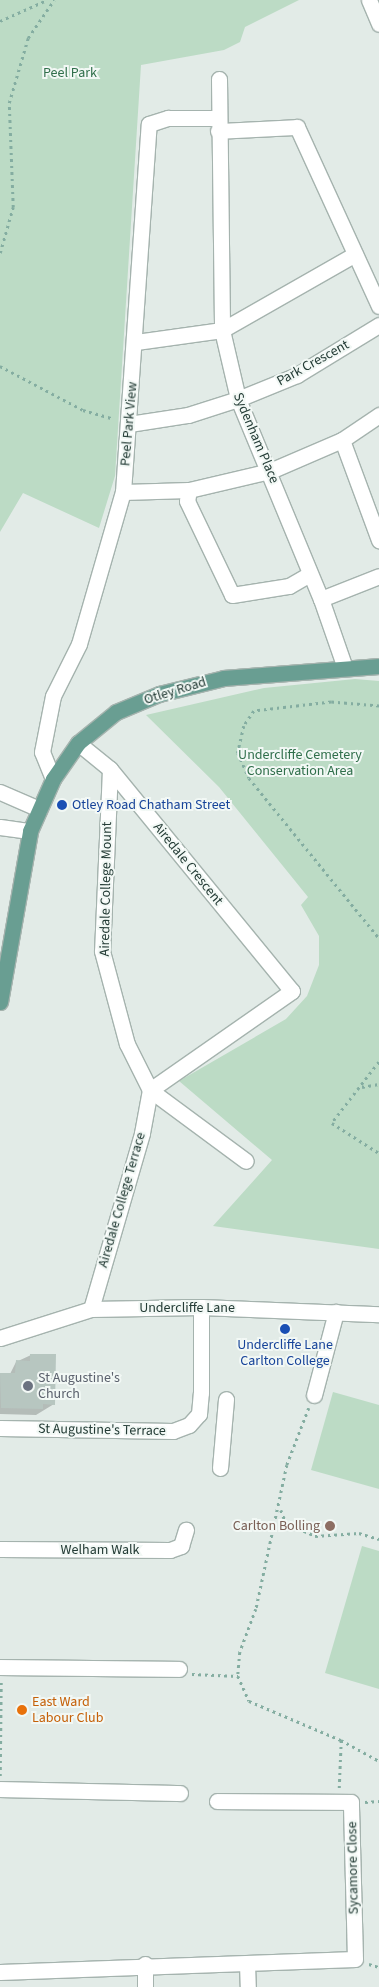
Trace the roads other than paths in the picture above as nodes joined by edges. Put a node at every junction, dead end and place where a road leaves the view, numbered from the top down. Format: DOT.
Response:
graph roads {
  1 [pos="369,0"];
  2 [pos="378,18"];
  3 [pos="219,79"];
  4 [pos="218,124"];
  5 [pos="355,254"];
  6 [pos="379,306"];
  7 [pos="379,325"];
  8 [pos="222,330"];
  9 [pos="136,342"];
  10 [pos="238,399"];
  11 [pos="379,415"];
  12 [pos="130,424"];
  13 [pos="342,440"];
  14 [pos="270,471"];
  15 [pos="189,490"];
  16 [pos="123,492"];
  17 [pos="379,540"];
  18 [pos="310,574"];
  19 [pos="379,576"];
  20 [pos="322,598"];
  21 [pos="344,665"];
  22 [pos="379,666"];
  23 [pos="78,743"];
  24 [pos="110,770"];
  25 [pos="53,779"];
  26 [pos="0,792"];
  27 [pos="39,809"];
  28 [pos="0,826"];
  29 [pos="30,831"];
  30 [pos="5,949"];
  31 [pos="0,1002"];
  32 [pos="150,1090"];
  33 [pos="246,1161"];
  34 [pos="201,1307"];
  35 [pos="91,1309"];
  36 [pos="336,1312"];
  37 [pos="379,1314"];
  38 [pos="0,1338"];
  39 [pos="314,1395"];
  40 [pos="226,1399"];
  41 [pos="199,1414"];
  42 [pos="224,1415"];
  43 [pos="0,1428"];
  44 [pos="220,1468"];
  45 [pos="186,1530"];
  46 [pos="0,1549"];
  47 [pos="0,1667"];
  48 [pos="179,1669"];
  49 [pos="0,1789"];
  50 [pos="180,1793"];
  51 [pos="217,1801"];
  52 [pos="145,1964"];
  53 [pos="247,1964"];
  54 [pos="0,1972"];
  55 [pos="145,1987"];
  56 [pos="248,1987"];
  1 -- 2 [label="street"];
  3 -- 4 [label="street, Sydenham Place"];
  4 -- 5 [label="street"];
  4 -- 8 [label="street, Sydenham Place"];
  4 -- 9 [label="street, Peel Park View"];
  5 -- 6 [label="street"];
  5 -- 8 [label="street"];
  7 -- 10 [label="street, Park Crescent"];
  8 -- 9 [label="street"];
  8 -- 10 [label="street, Sydenham Place"];
  9 -- 12 [label="street, Peel Park View"];
  10 -- 12 [label="street, Park Crescent"];
  10 -- 14 [label="street, Sydenham Place"];
  11 -- 13 [label="street"];
  12 -- 16 [label="street, Peel Park View"];
  13 -- 14 [label="street"];
  13 -- 17 [label="street"];
  14 -- 15 [label="street"];
  14 -- 18 [label="street, Sydenham Place"];
  15 -- 16 [label="street"];
  15 -- 18 [label="street"];
  16 -- 25 [label="street, Peel Park View"];
  18 -- 20 [label="street, Sydenham Place"];
  19 -- 20 [label="street"];
  20 -- 21 [label="street, Sydenham Place"];
  21 -- 22 [label="main road, Otley Road"];
  21 -- 23 [label="main road, Otley Road"];
  23 -- 24 [label="street, Airedale Crescent"];
  23 -- 25 [label="main road, Otley Road"];
  24 -- 32 [label="street, Airedale College Mount"];
  24 -- 32 [label="street, Airedale Crescent"];
  25 -- 27 [label="main road, Otley Road"];
  26 -- 27 [label="street"];
  27 -- 29 [label="main road, Otley Road"];
  28 -- 29 [label="street"];
  29 -- 30 [label="main road, Otley Road"];
  30 -- 31 [label="main road, Otley Road"];
  32 -- 33 [label="street"];
  32 -- 35 [label="street, Airedale College Terrace"];
  34 -- 35 [label="street, Undercliffe Lane"];
  34 -- 36 [label="street, Undercliffe Lane"];
  34 -- 41 [label="street"];
  35 -- 38 [label="street, Undercliffe Lane"];
  36 -- 37 [label="street, Undercliffe Lane"];
  36 -- 39 [label="street"];
  40 -- 42 [label="street"];
  41 -- 42 [label="street"];
  41 -- 43 [label="street, St Augustine's Terrace"];
  42 -- 44 [label="street"];
  45 -- 46 [label="street, Welham Walk"];
  47 -- 48 [label="street"];
  49 -- 50 [label="street"];
  51 -- 53 [label="street, Sycamore Close"];
  52 -- 53 [label="street, Sycamore Close"];
  52 -- 54 [label="street, Sycamore Close"];
  52 -- 55 [label="street"];
  53 -- 56 [label="street"];
}
